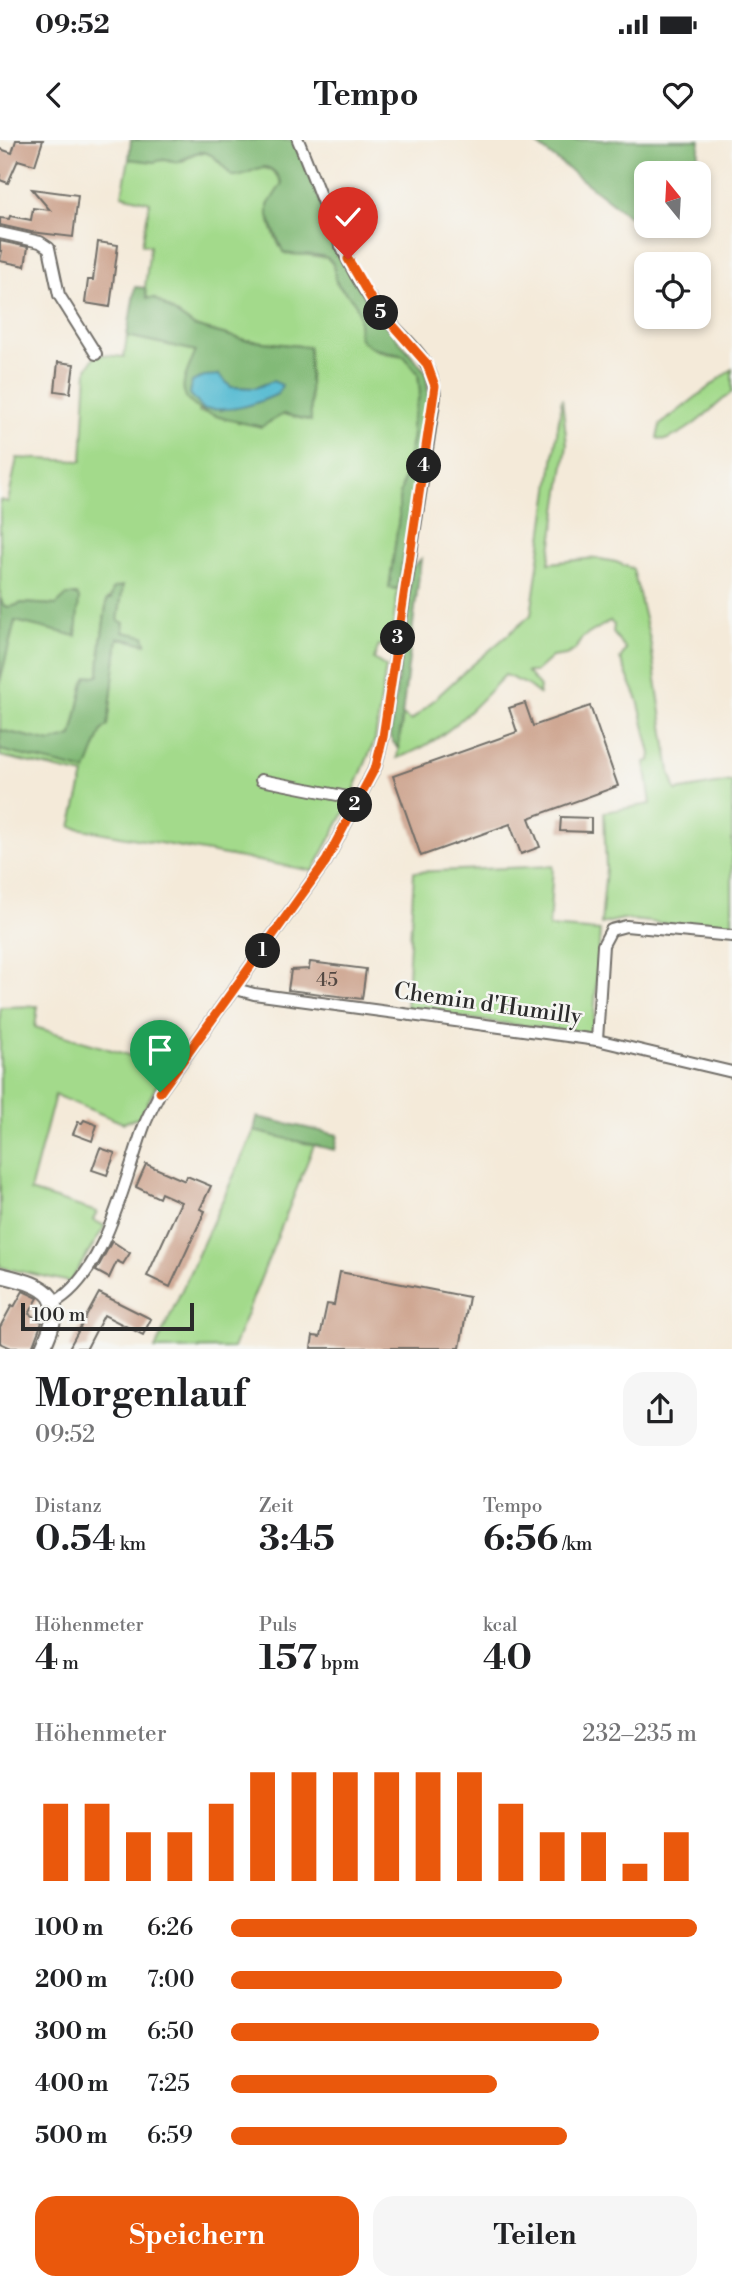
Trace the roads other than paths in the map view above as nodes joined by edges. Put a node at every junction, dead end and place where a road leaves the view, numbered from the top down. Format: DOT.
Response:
graph roads {
  1 [pos="299,140"];
  2 [pos="0,233"];
  3 [pos="96,354"];
  4 [pos="261,780"];
  5 [pos="358,799"];
  6 [pos="732,936"];
  7 [pos="236,989"];
  8 [pos="597,1040"];
  9 [pos="732,1072"];
  10 [pos="0,1275"];
  11 [pos="53,1303"];
  12 [pos="42,1349"];
  1 -- 5 [label="street"];
  2 -- 3 [label="street"];
  4 -- 5 [label="street"];
  5 -- 7 [label="street"];
  6 -- 8 [label="street"];
  7 -- 8 [label="street, Chemin d'Humilly"];
  7 -- 11 [label="street"];
  8 -- 9 [label="street, Chemin d'Humilly"];
  10 -- 11 [label="street"];
  11 -- 12 [label="street"];
}
